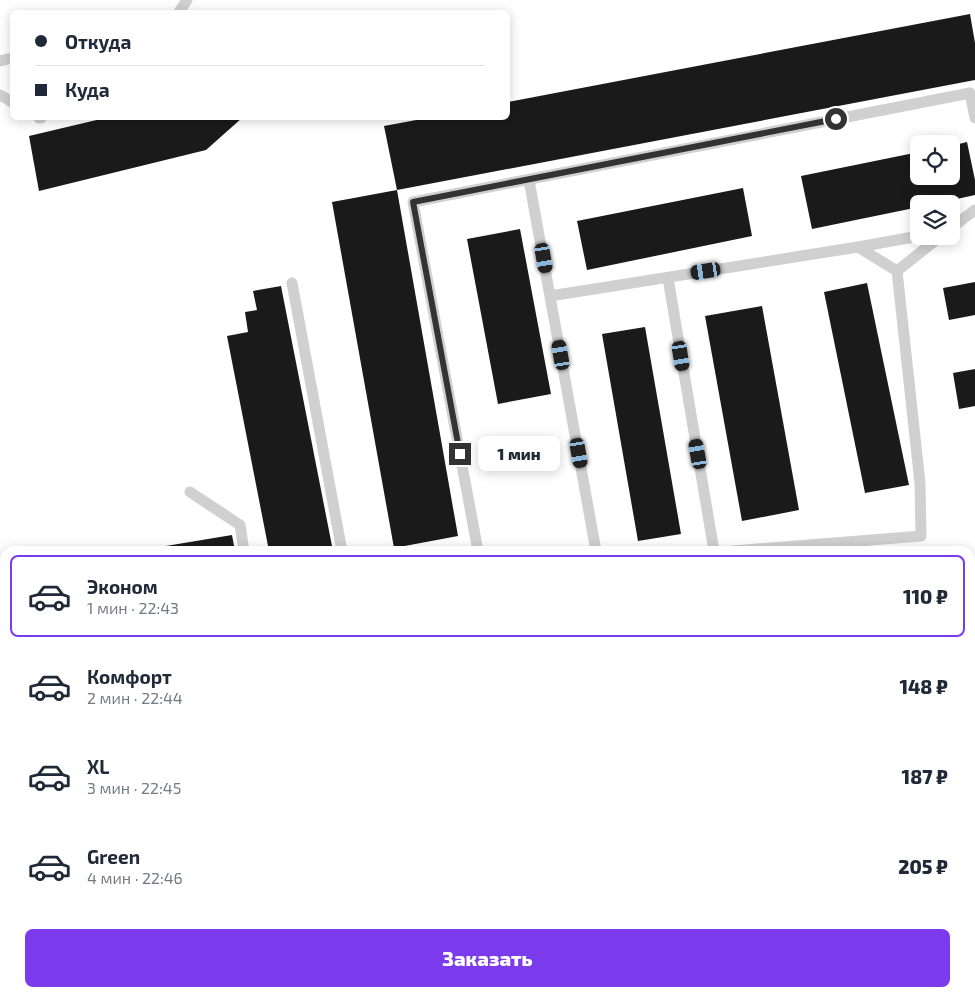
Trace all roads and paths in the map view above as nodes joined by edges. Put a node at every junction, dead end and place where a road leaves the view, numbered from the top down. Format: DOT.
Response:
graph roads {
  1 [pos="975,118"];
  2 [pos="529,180"];
  3 [pos="975,210"];
  4 [pos="960,221"];
  5 [pos="910,238"];
  6 [pos="930,245"];
  7 [pos="858,247"];
  8 [pos="897,271"];
  9 [pos="668,278"];
  10 [pos="292,283"];
  11 [pos="550,296"];
  12 [pos="190,492"];
  13 [pos="243,546"];
  14 [pos="341,546"];
  15 [pos="477,546"];
  16 [pos="595,546"];
  17 [pos="713,546"];
  18 [pos="796,546"];
  1 -- 2 [label="lane"];
  2 -- 11 [label="lane"];
  2 -- 15 [label="lane"];
  3 -- 4 [label="lane"];
  5 -- 7 [label="lane"];
  6 -- 8 [label="lane"];
  7 -- 8 [label="lane"];
  7 -- 9 [label="lane"];
  8 -- 18 [label="lane"];
  9 -- 11 [label="lane"];
  9 -- 17 [label="lane"];
  10 -- 14 [label="lane"];
  11 -- 16 [label="lane"];
  12 -- 13 [label="lane"];
}
